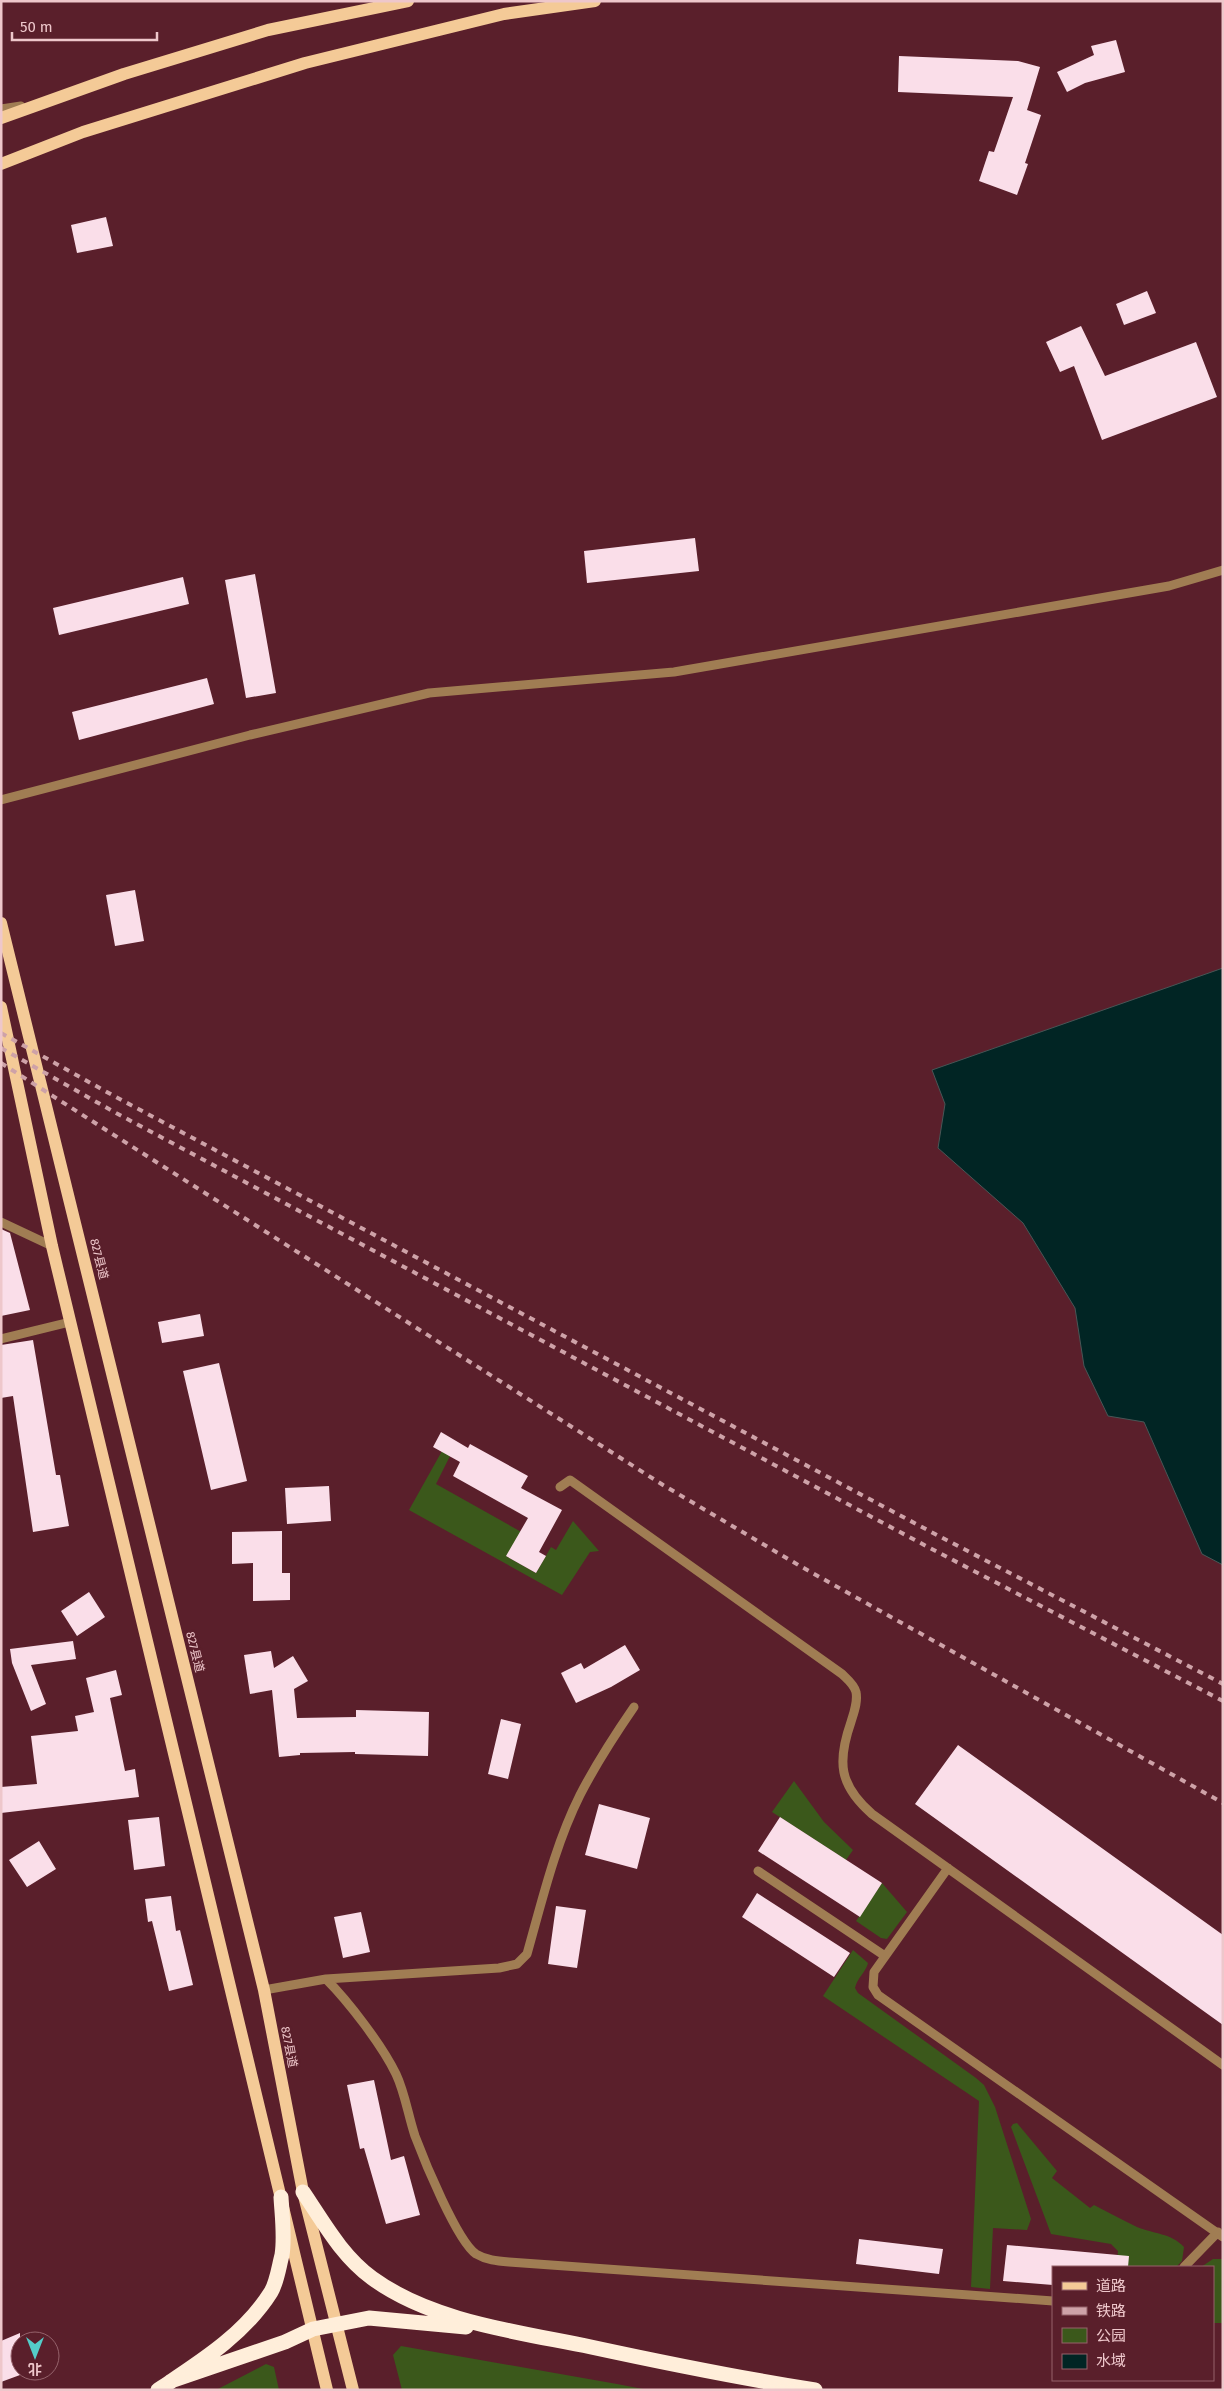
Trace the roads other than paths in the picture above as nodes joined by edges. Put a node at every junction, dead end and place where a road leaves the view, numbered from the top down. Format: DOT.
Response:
graph roads {
  1 [pos="408,1"];
  2 [pos="595,1"];
  3 [pos="46,102"];
  4 [pos="1,109"];
  5 [pos="1,118"];
  6 [pos="1,164"];
  7 [pos="1223,570"];
  8 [pos="1,800"];
  9 [pos="1,924"];
  10 [pos="1,1008"];
  11 [pos="1,1222"];
  12 [pos="52,1246"];
  13 [pos="70,1322"];
  14 [pos="1,1339"];
  15 [pos="560,1487"];
  16 [pos="634,1707"];
  17 [pos="948,1868"];
  18 [pos="758,1871"];
  19 [pos="885,1956"];
  20 [pos="326,1979"];
  21 [pos="264,1990"];
  22 [pos="1223,2065"];
  23 [pos="303,2192"];
  24 [pos="281,2197"];
  25 [pos="1220,2235"];
  26 [pos="1185,2266"];
  27 [pos="1052,2301"];
  28 [pos="337,2325"];
  29 [pos="313,2329"];
  30 [pos="511,2331"];
  31 [pos="165,2386"];
  32 [pos="327,2390"];
  33 [pos="353,2390"];
  34 [pos="814,2390"];
  1 -- 3 [label="main road"];
  2 -- 6 [label="main road"];
  3 -- 4 [label="street"];
  3 -- 5 [label="main road"];
  7 -- 8 [label="street"];
  9 -- 21 [label="main road, 827县道"];
  10 -- 12 [label="main road"];
  11 -- 12 [label="street"];
  12 -- 13 [label="main road"];
  13 -- 14 [label="street"];
  13 -- 24 [label="main road"];
  15 -- 17 [label="street"];
  16 -- 20 [label="street"];
  17 -- 19 [label="street"];
  17 -- 22 [label="street"];
  18 -- 19 [label="street"];
  19 -- 25 [label="street"];
  20 -- 21 [label="street"];
  20 -- 27 [label="street"];
  21 -- 23 [label="main road, 827县道"];
  23 -- 28 [label="main road, 827县道"];
  23 -- 30 [label="highway"];
  24 -- 29 [label="main road"];
  24 -- 31 [label="highway"];
  25 -- 26 [label="street"];
  28 -- 29 [label="highway"];
  28 -- 30 [label="highway"];
  28 -- 33 [label="main road, 827县道"];
  29 -- 31 [label="highway"];
  29 -- 32 [label="main road"];
  30 -- 34 [label="highway"];
}
